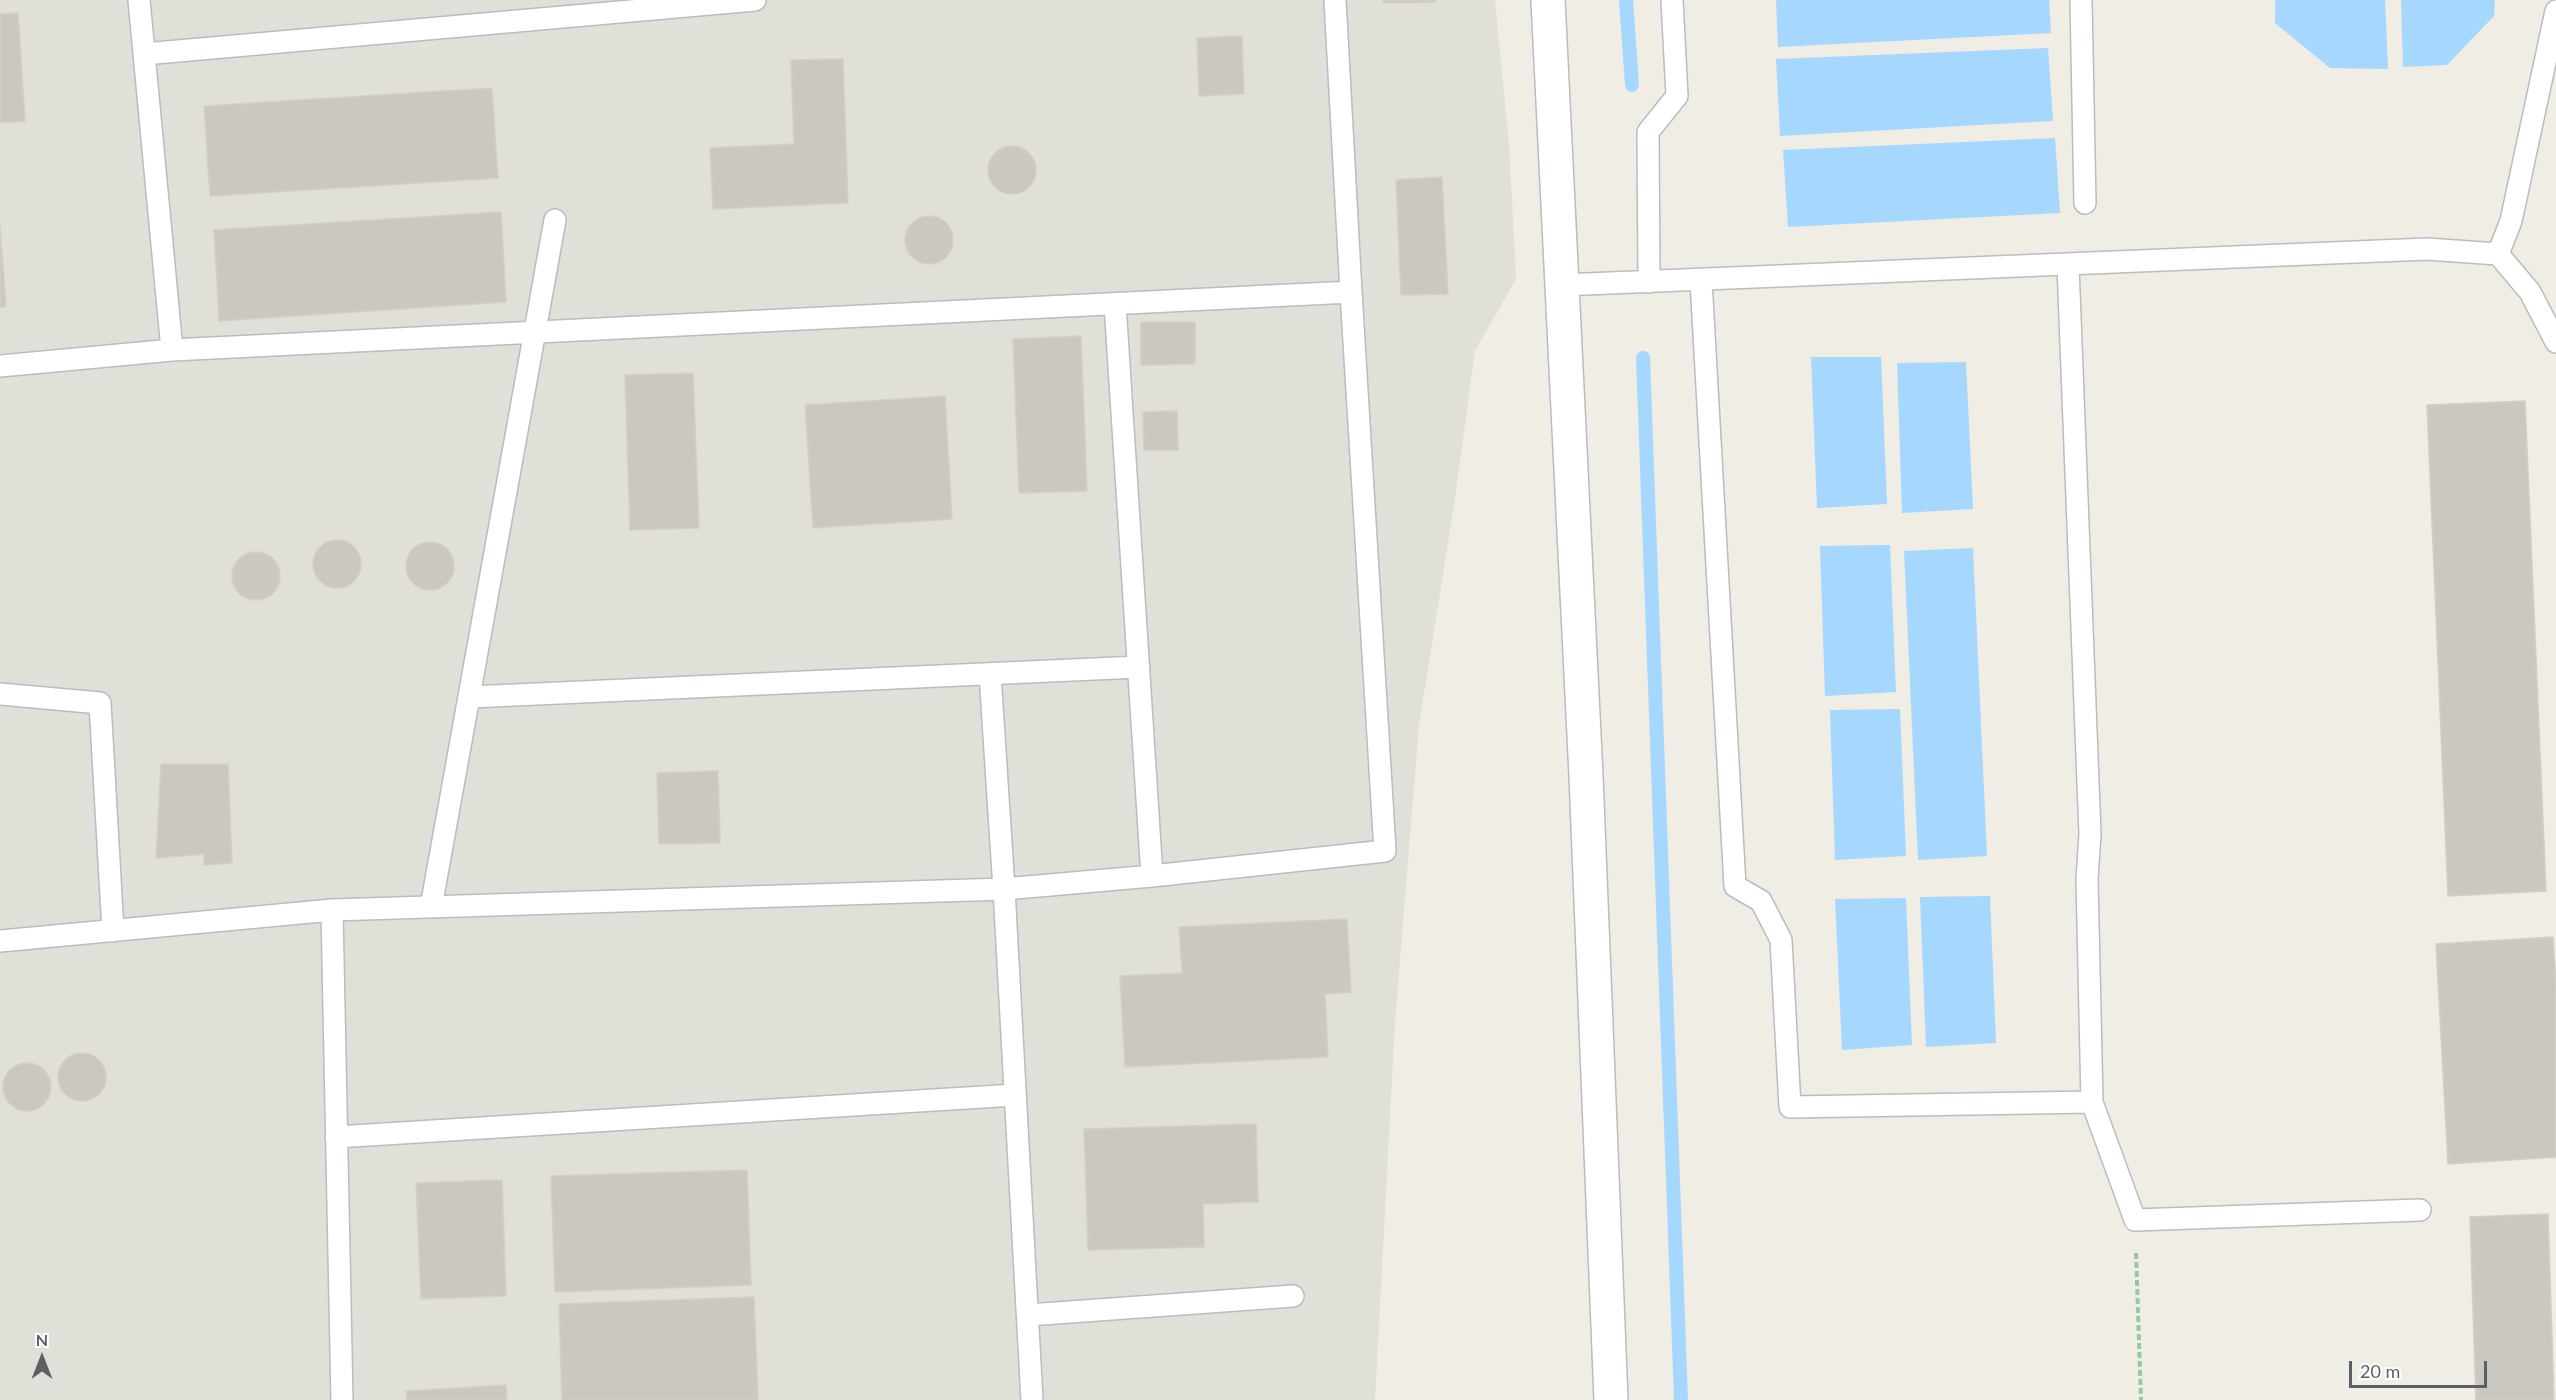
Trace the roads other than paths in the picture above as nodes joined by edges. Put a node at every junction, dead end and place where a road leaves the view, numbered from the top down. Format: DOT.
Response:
graph roads {
  1 [pos="139,0"];
  2 [pos="755,0"];
  3 [pos="1335,0"];
  4 [pos="1548,0"];
  5 [pos="1672,0"];
  6 [pos="2081,0"];
  7 [pos="594,7"];
  8 [pos="2556,11"];
  9 [pos="144,54"];
  10 [pos="2085,203"];
  11 [pos="555,220"];
  12 [pos="2498,254"];
  13 [pos="2068,266"];
  14 [pos="1701,280"];
  15 [pos="1649,282"];
  16 [pos="1562,285"];
  17 [pos="1351,292"];
  18 [pos="1115,304"];
  19 [pos="537,332"];
  20 [pos="2556,342"];
  21 [pos="172,350"];
  22 [pos="0,366"];
  23 [pos="1138,667"];
  24 [pos="990,674"];
  25 [pos="0,694"];
  26 [pos="470,697"];
  27 [pos="1152,876"];
  28 [pos="1004,889"];
  29 [pos="431,907"];
  30 [pos="332,910"];
  31 [pos="113,931"];
  32 [pos="0,941"];
  33 [pos="1015,1095"];
  34 [pos="2092,1102"];
  35 [pos="336,1137"];
  36 [pos="2420,1210"];
  37 [pos="1293,1296"];
  38 [pos="1028,1315"];
  39 [pos="342,1400"];
  40 [pos="1032,1400"];
  41 [pos="1611,1400"];
  1 -- 9 [label="lane"];
  2 -- 7 [label="lane"];
  3 -- 17 [label="lane"];
  4 -- 16 [label="street"];
  5 -- 15 [label="lane"];
  6 -- 10 [label="lane"];
  7 -- 9 [label="lane"];
  8 -- 12 [label="lane"];
  9 -- 21 [label="lane"];
  11 -- 19 [label="lane"];
  12 -- 13 [label="lane"];
  12 -- 20 [label="lane"];
  13 -- 14 [label="lane"];
  13 -- 34 [label="lane"];
  14 -- 15 [label="lane"];
  14 -- 34 [label="lane"];
  15 -- 16 [label="lane"];
  16 -- 41 [label="street"];
  17 -- 18 [label="lane"];
  17 -- 27 [label="lane"];
  18 -- 19 [label="lane"];
  18 -- 23 [label="lane"];
  19 -- 21 [label="lane"];
  19 -- 26 [label="lane"];
  21 -- 22 [label="lane"];
  23 -- 24 [label="lane"];
  23 -- 27 [label="lane"];
  24 -- 26 [label="lane"];
  24 -- 28 [label="lane"];
  25 -- 31 [label="lane"];
  26 -- 29 [label="lane"];
  27 -- 28 [label="lane"];
  28 -- 29 [label="lane"];
  28 -- 33 [label="lane"];
  29 -- 30 [label="lane"];
  30 -- 31 [label="lane"];
  30 -- 35 [label="lane"];
  31 -- 32 [label="lane"];
  33 -- 35 [label="lane"];
  33 -- 38 [label="lane"];
  34 -- 36 [label="lane"];
  35 -- 39 [label="lane"];
  37 -- 38 [label="lane"];
  38 -- 40 [label="lane"];
}
